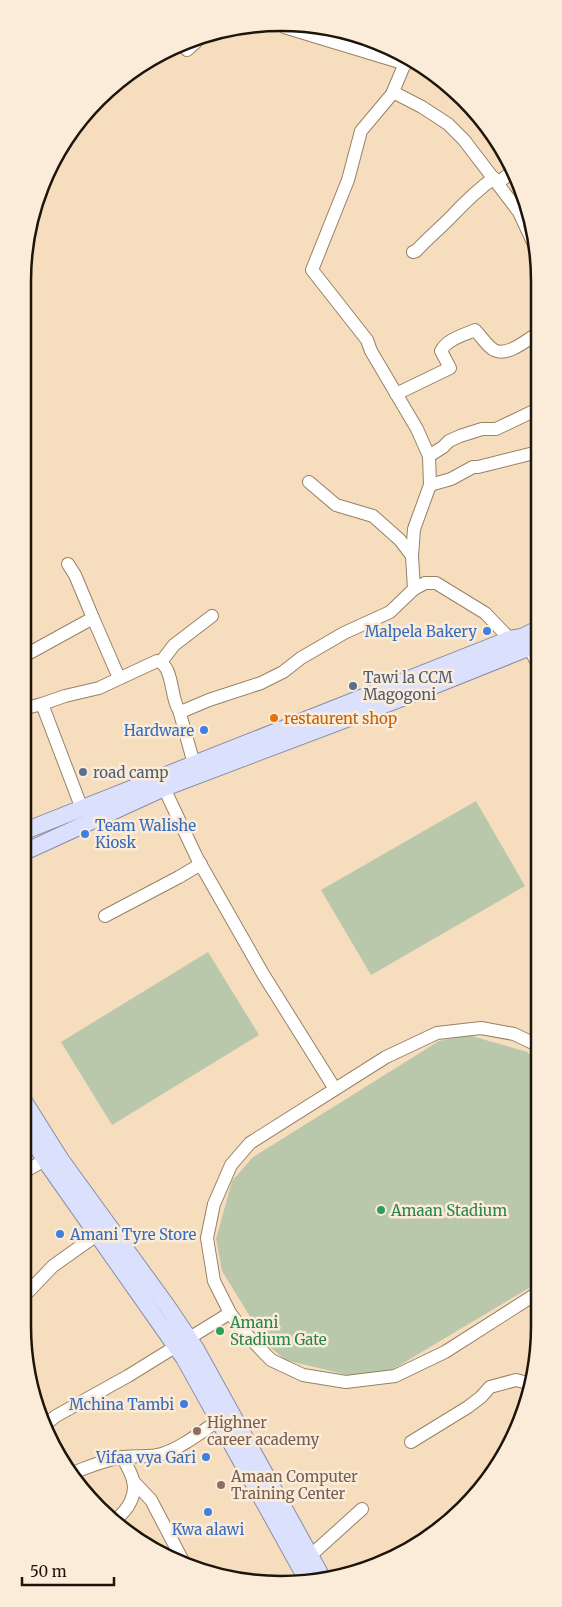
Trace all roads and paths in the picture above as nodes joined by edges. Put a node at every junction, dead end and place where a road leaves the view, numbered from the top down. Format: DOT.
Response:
graph roads {
  1 [pos="304,32"];
  2 [pos="385,54"];
  3 [pos="405,64"];
  4 [pos="393,92"];
  5 [pos="507,174"];
  6 [pos="496,181"];
  7 [pos="523,221"];
  8 [pos="414,252"];
  9 [pos="531,338"];
  10 [pos="396,394"];
  11 [pos="531,412"];
  12 [pos="531,454"];
  13 [pos="429,456"];
  14 [pos="308,482"];
  15 [pos="430,485"];
  16 [pos="412,556"];
  17 [pos="68,564"];
  18 [pos="414,589"];
  19 [pos="212,616"];
  20 [pos="93,618"];
  21 [pos="525,642"];
  22 [pos="31,652"];
  23 [pos="162,662"];
  24 [pos="119,678"];
  25 [pos="42,704"];
  26 [pos="31,707"];
  27 [pos="179,710"];
  28 [pos="194,764"];
  29 [pos="164,788"];
  30 [pos="82,809"];
  31 [pos="31,829"];
  32 [pos="31,849"];
  33 [pos="201,864"];
  34 [pos="105,916"];
  35 [pos="531,1042"];
  36 [pos="335,1089"];
  37 [pos="31,1112"];
  38 [pos="31,1137"];
  39 [pos="45,1160"];
  40 [pos="31,1168"];
  41 [pos="98,1234"];
  42 [pos="31,1289"];
  43 [pos="531,1297"];
  44 [pos="230,1313"];
  45 [pos="183,1342"];
  46 [pos="524,1382"];
  47 [pos="50,1420"];
  48 [pos="219,1420"];
  49 [pos="411,1442"];
  50 [pos="122,1457"];
  51 [pos="78,1471"];
  52 [pos="134,1480"];
  53 [pos="362,1509"];
  54 [pos="119,1517"];
  55 [pos="179,1554"];
  56 [pos="310,1556"];
  57 [pos="319,1573"];
  58 [pos="300,1575"];
  1 -- 2 [label="street"];
  3 -- 4 [label="street"];
  4 -- 6 [label="street"];
  4 -- 10 [label="street"];
  5 -- 6 [label="street"];
  6 -- 7 [label="street"];
  6 -- 8 [label="street"];
  9 -- 10 [label="street"];
  10 -- 13 [label="street"];
  11 -- 13 [label="street"];
  12 -- 15 [label="street"];
  13 -- 15 [label="street"];
  14 -- 16 [label="street"];
  15 -- 16 [label="street"];
  16 -- 18 [label="street"];
  17 -- 20 [label="street"];
  18 -- 21 [label="street"];
  18 -- 27 [label="street"];
  19 -- 23 [label="street"];
  20 -- 22 [label="street"];
  20 -- 24 [label="street"];
  21 -- 28 [label="main road"];
  21 -- 29 [label="main road"];
  23 -- 24 [label="street"];
  23 -- 27 [label="street"];
  24 -- 25 [label="street"];
  25 -- 26 [label="street"];
  25 -- 30 [label="street"];
  27 -- 28 [label="street"];
  28 -- 30 [label="main road"];
  29 -- 32 [label="main road"];
  29 -- 33 [label="street"];
  30 -- 31 [label="main road"];
  33 -- 34 [label="street"];
  33 -- 36 [label="street"];
  35 -- 36 [label="street"];
  36 -- 44 [label="street"];
  37 -- 45 [label="main road"];
  38 -- 39 [label="main road"];
  39 -- 40 [label="street"];
  39 -- 41 [label="main road"];
  41 -- 42 [label="street"];
  41 -- 45 [label="main road"];
  43 -- 44 [label="street"];
  44 -- 45 [label="street"];
  45 -- 47 [label="street"];
  45 -- 48 [label="main road"];
  45 -- 56 [label="main road"];
  46 -- 49 [label="street"];
  48 -- 50 [label="street"];
  48 -- 58 [label="main road"];
  50 -- 51 [label="street"];
  50 -- 52 [label="street"];
  52 -- 54 [label="street"];
  52 -- 55 [label="street"];
  53 -- 56 [label="street"];
  56 -- 57 [label="main road"];
}
